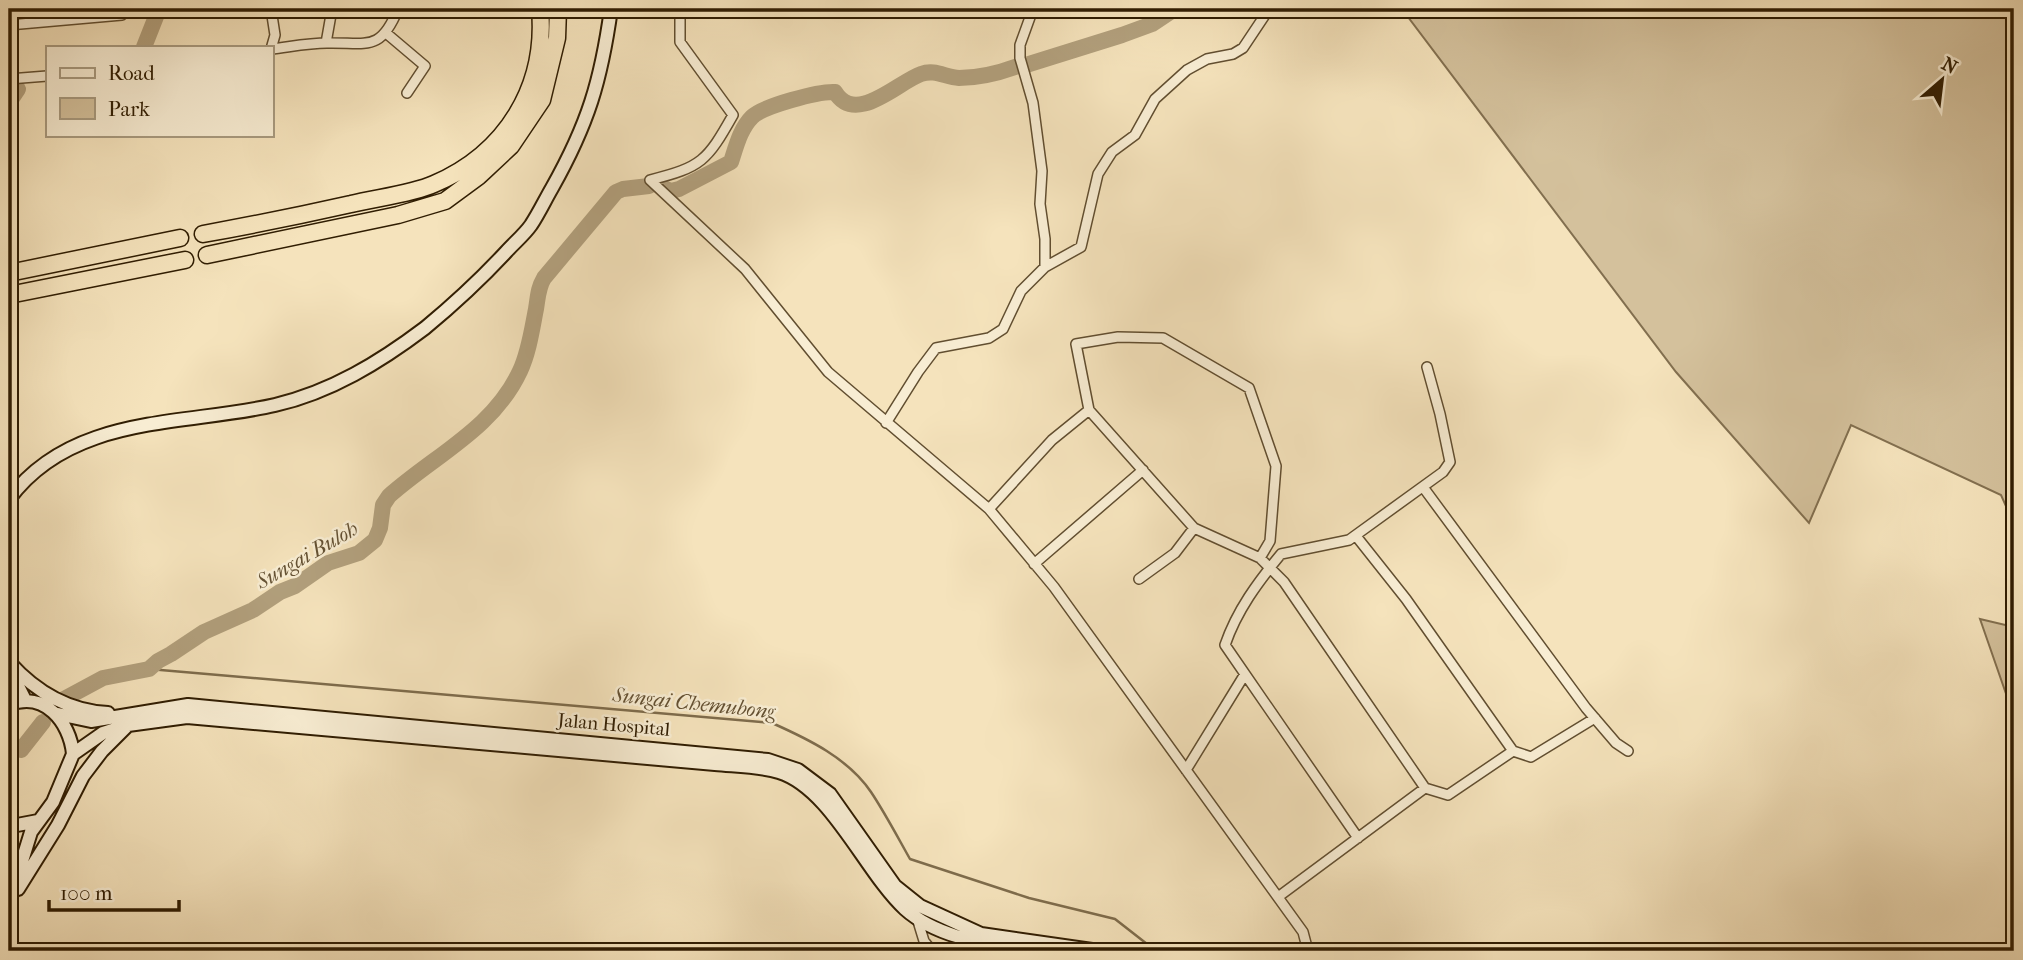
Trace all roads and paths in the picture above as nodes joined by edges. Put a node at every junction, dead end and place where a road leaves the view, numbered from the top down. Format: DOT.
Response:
graph roads {
  1 [pos="271,9"];
  2 [pos="332,9"];
  3 [pos="398,9"];
  4 [pos="540,9"];
  5 [pos="558,9"];
  6 [pos="611,9"];
  7 [pos="680,9"];
  8 [pos="1034,9"];
  9 [pos="1269,9"];
  10 [pos="122,15"];
  11 [pos="9,25"];
  12 [pos="386,33"];
  13 [pos="326,43"];
  14 [pos="272,46"];
  15 [pos="273,49"];
  16 [pos="46,76"];
  17 [pos="9,79"];
  18 [pos="407,93"];
  19 [pos="203,234"];
  20 [pos="180,238"];
  21 [pos="207,255"];
  22 [pos="73,260"];
  23 [pos="185,260"];
  24 [pos="1045,267"];
  25 [pos="9,273"];
  26 [pos="77,282"];
  27 [pos="9,295"];
  28 [pos="1427,367"];
  29 [pos="1088,410"];
  30 [pos="886,423"];
  31 [pos="1143,471"];
  32 [pos="1423,486"];
  33 [pos="9,499"];
  34 [pos="989,509"];
  35 [pos="1194,528"];
  36 [pos="1356,536"];
  37 [pos="1260,558"];
  38 [pos="1034,564"];
  39 [pos="1270,567"];
  40 [pos="1139,579"];
  41 [pos="9,662"];
  42 [pos="9,668"];
  43 [pos="1245,674"];
  44 [pos="24,700"];
  45 [pos="9,705"];
  46 [pos="58,714"];
  47 [pos="1595,718"];
  48 [pos="128,720"];
  49 [pos="1513,751"];
  50 [pos="1628,751"];
  51 [pos="73,754"];
  52 [pos="69,768"];
  53 [pos="1186,770"];
  54 [pos="1425,788"];
  55 [pos="66,809"];
  56 [pos="38,821"];
  57 [pos="9,822"];
  58 [pos="1358,838"];
  59 [pos="1278,897"];
  60 [pos="9,903"];
  61 [pos="918,911"];
  62 [pos="932,951"];
  63 [pos="1026,951"];
  64 [pos="1099,951"];
  65 [pos="1308,951"];
  1 -- 14 [label="street"];
  2 -- 13 [label="street"];
  3 -- 12 [label="street"];
  4 -- 19 [label="highway"];
  5 -- 21 [label="highway"];
  6 -- 33 [label="main road"];
  7 -- 30 [label="street"];
  8 -- 24 [label="street"];
  9 -- 24 [label="street"];
  10 -- 11 [label="street"];
  12 -- 13 [label="street"];
  12 -- 18 [label="street"];
  13 -- 15 [label="street"];
  16 -- 17 [label="street"];
  20 -- 22 [label="highway"];
  22 -- 25 [label="highway"];
  22 -- 26 [label="highway"];
  23 -- 26 [label="highway"];
  24 -- 30 [label="street"];
  26 -- 27 [label="highway"];
  28 -- 32 [label="street"];
  29 -- 31 [label="street"];
  29 -- 34 [label="street"];
  29 -- 37 [label="street"];
  30 -- 34 [label="street"];
  31 -- 35 [label="street"];
  31 -- 38 [label="street"];
  32 -- 36 [label="street"];
  32 -- 47 [label="street"];
  34 -- 38 [label="street"];
  35 -- 37 [label="street"];
  35 -- 40 [label="street"];
  36 -- 39 [label="street"];
  36 -- 49 [label="street"];
  37 -- 39 [label="street"];
  38 -- 53 [label="street"];
  39 -- 43 [label="street"];
  39 -- 54 [label="street"];
  41 -- 48 [label="main road"];
  42 -- 44 [label="main road"];
  43 -- 53 [label="street"];
  43 -- 58 [label="street"];
  44 -- 45 [label="main road"];
  44 -- 46 [label="main road, Jalan Hospital"];
  46 -- 48 [label="main road, Jalan Hospital"];
  46 -- 51 [label="main road"];
  47 -- 49 [label="street"];
  47 -- 50 [label="street"];
  48 -- 51 [label="main road, Jalan Hospital"];
  48 -- 55 [label="main road"];
  48 -- 61 [label="main road, Jalan Hospital"];
  49 -- 54 [label="street"];
  51 -- 52 [label="main road"];
  52 -- 55 [label="main road"];
  52 -- 56 [label="main road"];
  53 -- 59 [label="street"];
  54 -- 58 [label="street"];
  55 -- 60 [label="main road"];
  56 -- 57 [label="main road"];
  56 -- 60 [label="main road"];
  58 -- 59 [label="street"];
  59 -- 65 [label="street"];
  61 -- 62 [label="street"];
  61 -- 63 [label="main road, Jalan Hospital"];
  61 -- 64 [label="main road, Jalan Hospital"];
}
